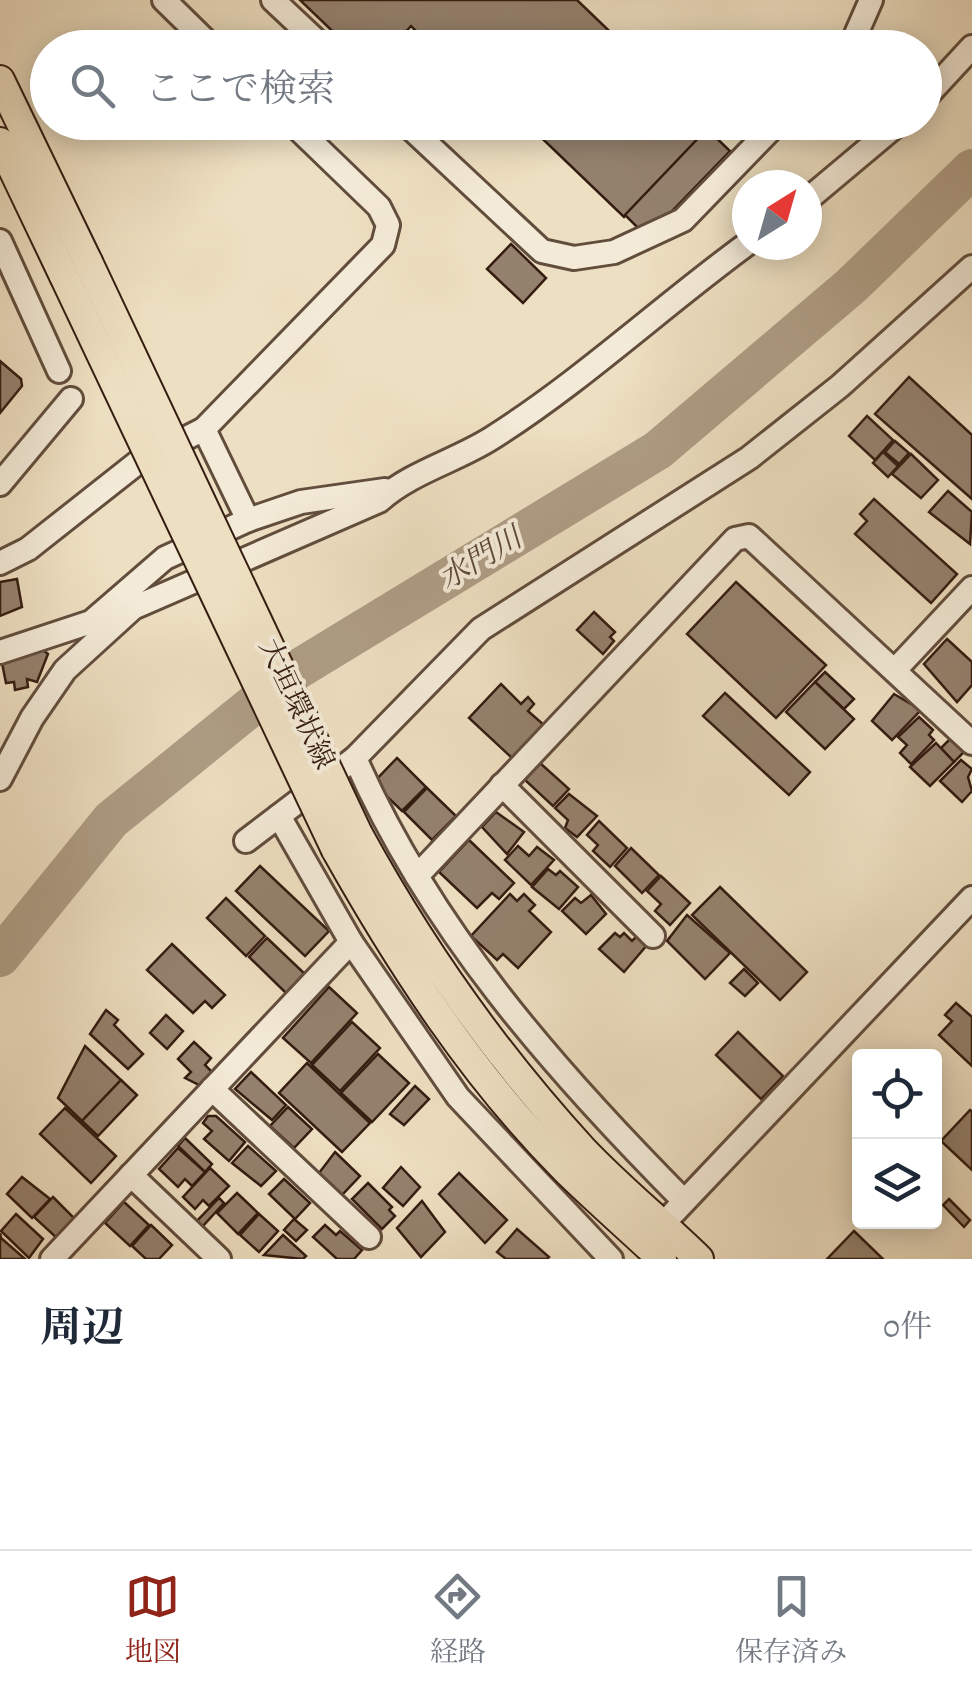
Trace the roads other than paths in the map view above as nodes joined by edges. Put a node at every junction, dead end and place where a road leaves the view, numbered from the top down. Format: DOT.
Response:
graph roads {
  1 [pos="164,0"];
  2 [pos="273,0"];
  3 [pos="872,0"];
  4 [pos="195,30"];
  5 [pos="305,30"];
  6 [pos="858,30"];
  7 [pos="972,46"];
  8 [pos="942,79"];
  9 [pos="0,80"];
  10 [pos="311,140"];
  11 [pos="423,140"];
  12 [pos="761,140"];
  13 [pos="879,140"];
  14 [pos="0,142"];
  15 [pos="822,187"];
  16 [pos="0,241"];
  17 [pos="732,256"];
  18 [pos="972,267"];
  19 [pos="76,269"];
  20 [pos="58,371"];
  21 [pos="71,398"];
  22 [pos="204,429"];
  23 [pos="0,484"];
  24 [pos="392,488"];
  25 [pos="248,520"];
  26 [pos="0,563"];
  27 [pos="972,588"];
  28 [pos="95,628"];
  29 [pos="0,652"];
  30 [pos="895,670"];
  31 [pos="972,743"];
  32 [pos="355,758"];
  33 [pos="0,779"];
  34 [pos="502,785"];
  35 [pos="279,816"];
  36 [pos="246,841"];
  37 [pos="417,876"];
  38 [pos="972,898"];
  39 [pos="654,936"];
  40 [pos="352,942"];
  41 [pos="212,1089"];
  42 [pos="132,1175"];
  43 [pos="684,1201"];
  44 [pos="370,1237"];
  45 [pos="650,1246"];
  46 [pos="52,1259"];
  47 [pos="219,1259"];
  48 [pos="611,1259"];
  49 [pos="699,1259"];
  1 -- 4 [label="street"];
  2 -- 5 [label="street"];
  3 -- 6 [label="street"];
  7 -- 8 [label="street"];
  9 -- 19 [label="main road, 大垣環状線"];
  10 -- 22 [label="street"];
  11 -- 12 [label="street"];
  13 -- 15 [label="street"];
  14 -- 19 [label="main road, 大垣環状線"];
  16 -- 20 [label="street"];
  17 -- 24 [label="street"];
  18 -- 32 [label="street"];
  19 -- 45 [label="main road, 大垣環状線, bridge"];
  21 -- 23 [label="street"];
  22 -- 25 [label="street"];
  22 -- 26 [label="street"];
  24 -- 25 [label="street"];
  24 -- 28 [label="street"];
  25 -- 28 [label="street"];
  27 -- 30 [label="street"];
  28 -- 29 [label="street"];
  28 -- 33 [label="street"];
  30 -- 31 [label="street"];
  30 -- 34 [label="street"];
  32 -- 35 [label="street"];
  32 -- 37 [label="street"];
  34 -- 37 [label="street"];
  34 -- 39 [label="street"];
  35 -- 36 [label="street"];
  35 -- 40 [label="street"];
  37 -- 43 [label="street"];
  38 -- 43 [label="street"];
  40 -- 41 [label="street"];
  40 -- 48 [label="street"];
  41 -- 42 [label="street"];
  41 -- 44 [label="street"];
  42 -- 46 [label="street"];
  42 -- 47 [label="street"];
  43 -- 45 [label="street"];
  45 -- 49 [label="main road, 大垣環状線"];
}
